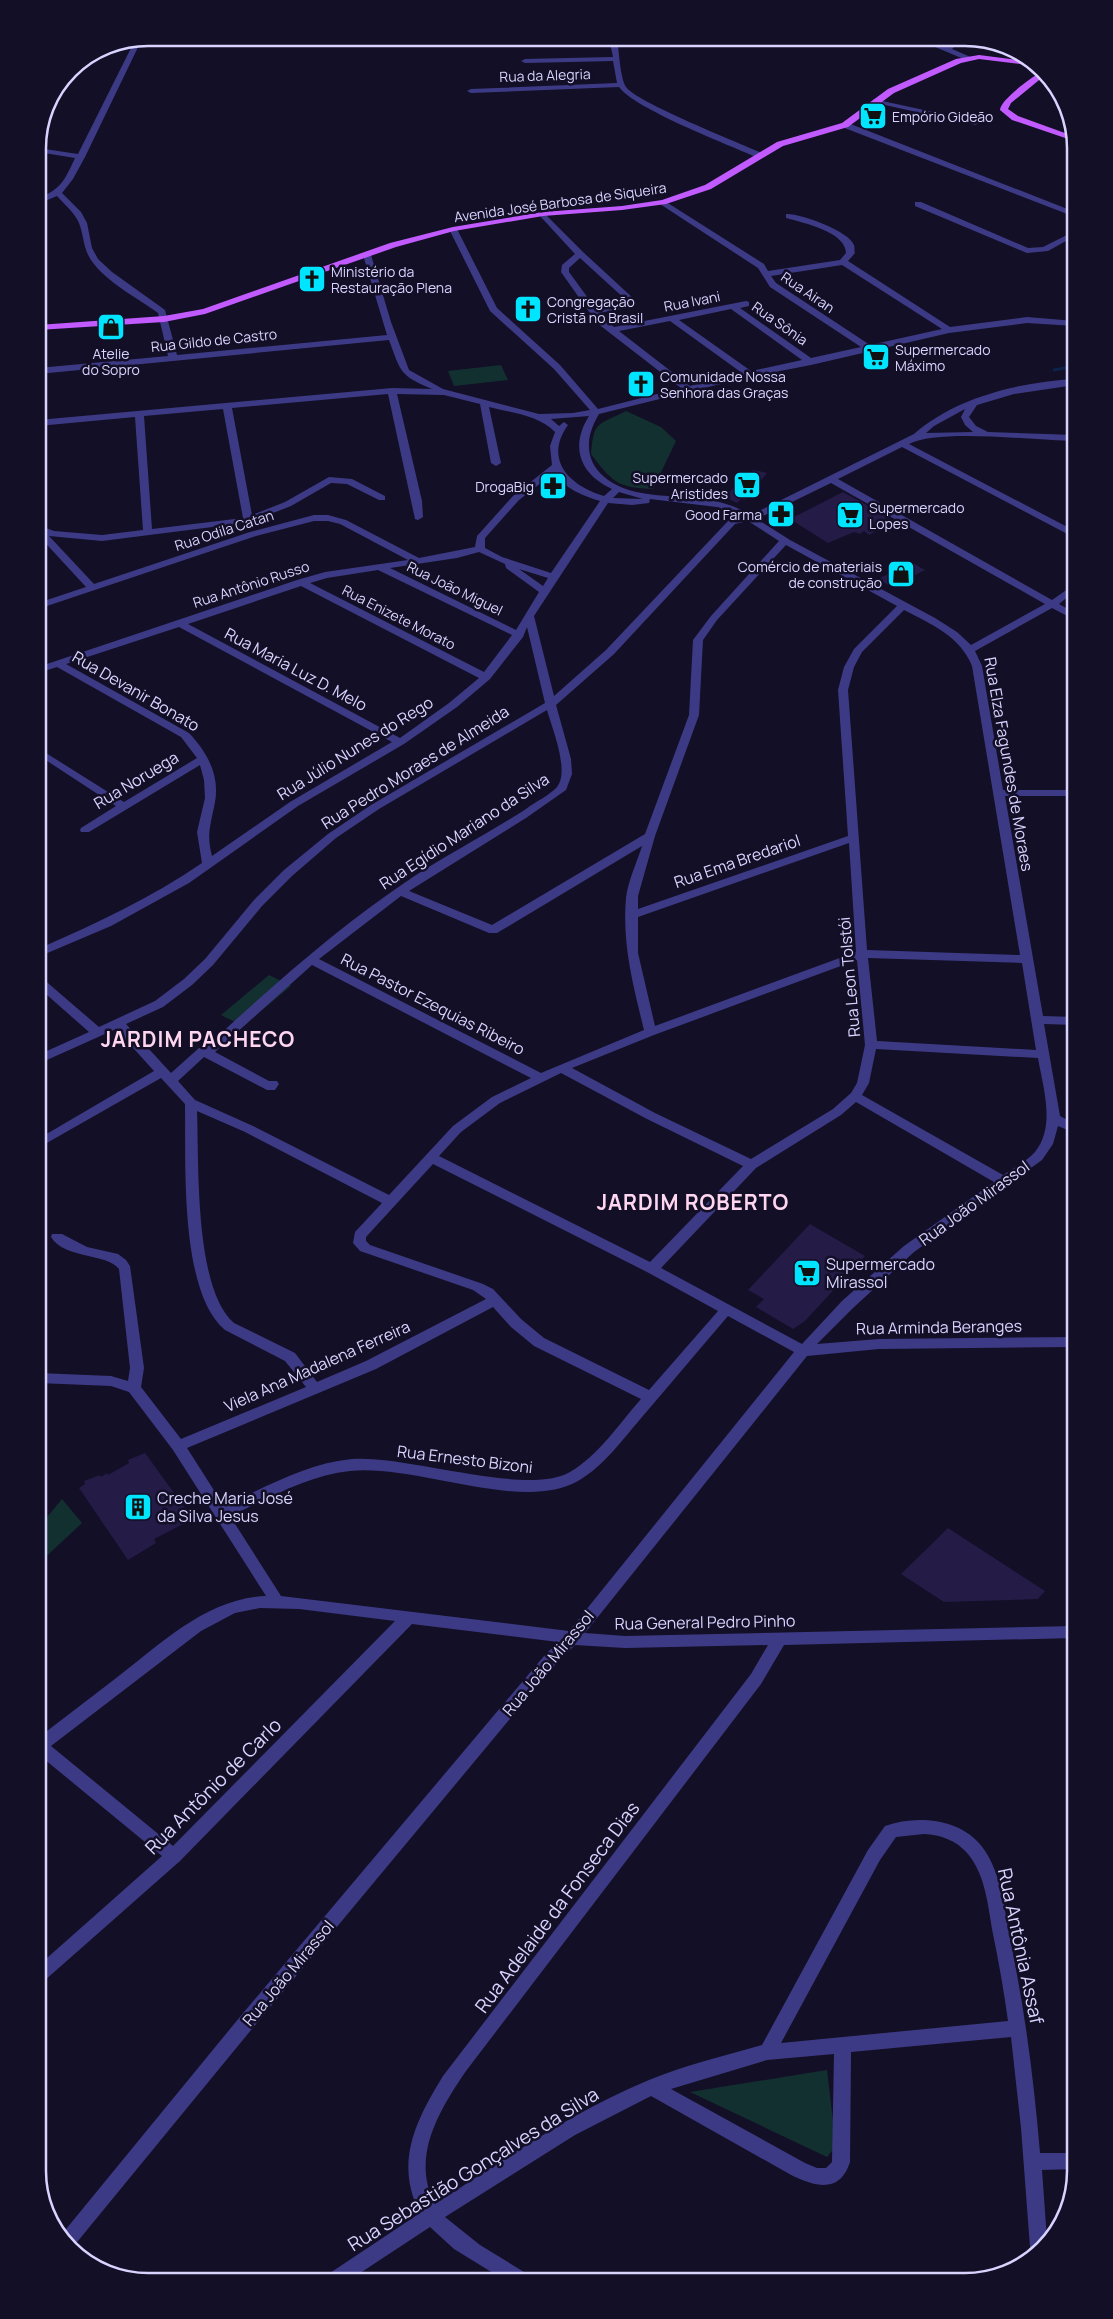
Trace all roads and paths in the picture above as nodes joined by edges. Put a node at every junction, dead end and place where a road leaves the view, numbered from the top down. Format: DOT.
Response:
graph roads {
  1 [pos="614,46"];
  2 [pos="940,46"];
  3 [pos="952,46"];
  4 [pos="136,47"];
  5 [pos="948,49"];
  6 [pos="969,58"];
  7 [pos="616,59"];
  8 [pos="1015,60"];
  9 [pos="525,61"];
  10 [pos="1038,77"];
  11 [pos="621,85"];
  12 [pos="471,91"];
  13 [pos="876,101"];
  14 [pos="975,124"];
  15 [pos="845,125"];
  16 [pos="1066,135"];
  17 [pos="46,151"];
  18 [pos="759,155"];
  19 [pos="81,157"];
  20 [pos="58,193"];
  21 [pos="46,198"];
  22 [pos="663,202"];
  23 [pos="918,204"];
  24 [pos="1067,211"];
  25 [pos="543,214"];
  26 [pos="789,216"];
  27 [pos="453,229"];
  28 [pos="1067,238"];
  29 [pos="580,254"];
  30 [pos="367,255"];
  31 [pos="843,262"];
  32 [pos="767,274"];
  33 [pos="746,304"];
  34 [pos="733,307"];
  35 [pos="592,312"];
  36 [pos="164,319"];
  37 [pos="672,319"];
  38 [pos="1067,322"];
  39 [pos="46,327"];
  40 [pos="613,330"];
  41 [pos="949,330"];
  42 [pos="393,337"];
  43 [pos="870,349"];
  44 [pos="173,358"];
  45 [pos="811,362"];
  46 [pos="46,370"];
  47 [pos="405,371"];
  48 [pos="750,374"];
  49 [pos="1067,383"];
  50 [pos="689,390"];
  51 [pos="387,391"];
  52 [pos="444,392"];
  53 [pos="484,402"];
  54 [pos="973,404"];
  55 [pos="227,406"];
  56 [pos="596,412"];
  57 [pos="139,414"];
  58 [pos="573,416"];
  59 [pos="539,417"];
  60 [pos="46,422"];
  61 [pos="559,431"];
  62 [pos="987,435"];
  63 [pos="917,436"];
  64 [pos="1067,438"];
  65 [pos="901,443"];
  66 [pos="496,463"];
  67 [pos="555,467"];
  68 [pos="326,469"];
  69 [pos="831,479"];
  70 [pos="329,480"];
  71 [pos="617,489"];
  72 [pos="382,498"];
  73 [pos="661,498"];
  74 [pos="605,500"];
  75 [pos="748,516"];
  76 [pos="418,517"];
  77 [pos="247,520"];
  78 [pos="1067,530"];
  79 [pos="46,532"];
  80 [pos="148,532"];
  81 [pos="253,534"];
  82 [pos="46,538"];
  83 [pos="784,541"];
  84 [pos="480,549"];
  85 [pos="499,559"];
  86 [pos="416,560"];
  87 [pos="378,566"];
  88 [pos="554,577"];
  89 [pos="300,582"];
  90 [pos="92,588"];
  91 [pos="544,591"];
  92 [pos="1067,593"];
  93 [pos="46,603"];
  94 [pos="1052,604"];
  95 [pos="903,605"];
  96 [pos="1067,612"];
  97 [pos="530,617"];
  98 [pos="178,622"];
  99 [pos="519,635"];
  100 [pos="971,649"];
  101 [pos="57,664"];
  102 [pos="46,666"];
  103 [pos="486,677"];
  104 [pos="552,703"];
  105 [pos="400,742"];
  106 [pos="46,756"];
  107 [pos="204,758"];
  108 [pos="998,793"];
  109 [pos="1067,793"];
  110 [pos="123,806"];
  111 [pos="85,830"];
  112 [pos="650,836"];
  113 [pos="853,838"];
  114 [pos="208,863"];
  115 [pos="400,891"];
  116 [pos="631,915"];
  117 [pos="46,950"];
  118 [pos="862,954"];
  119 [pos="1028,959"];
  120 [pos="312,960"];
  121 [pos="46,988"];
  122 [pos="1038,1020"];
  123 [pos="1067,1021"];
  124 [pos="119,1024"];
  125 [pos="650,1032"];
  126 [pos="98,1033"];
  127 [pos="871,1045"];
  128 [pos="207,1053"];
  129 [pos="1043,1054"];
  130 [pos="46,1056"];
  131 [pos="561,1068"];
  132 [pos="167,1076"];
  133 [pos="539,1077"];
  134 [pos="273,1084"];
  135 [pos="855,1096"];
  136 [pos="191,1104"];
  137 [pos="1054,1118"];
  138 [pos="1067,1124"];
  139 [pos="46,1140"];
  140 [pos="428,1162"];
  141 [pos="752,1165"];
  142 [pos="1003,1181"];
  143 [pos="390,1201"];
  144 [pos="57,1237"];
  145 [pos="652,1269"];
  146 [pos="495,1300"];
  147 [pos="726,1310"];
  148 [pos="1067,1342"];
  149 [pos="803,1351"];
  150 [pos="46,1378"];
  151 [pos="134,1388"];
  152 [pos="314,1388"];
  153 [pos="650,1397"];
  154 [pos="178,1446"];
  155 [pos="223,1513"];
  156 [pos="277,1602"];
  157 [pos="409,1616"];
  158 [pos="1067,1632"];
  159 [pos="572,1638"];
  160 [pos="780,1639"];
  161 [pos="46,1741"];
  162 [pos="46,1753"];
  163 [pos="174,1856"];
  164 [pos="46,1969"];
  165 [pos="1018,2028"];
  166 [pos="843,2044"];
  167 [pos="768,2052"];
  168 [pos="652,2088"];
  169 [pos="1033,2162"];
  170 [pos="1067,2162"];
  171 [pos="431,2216"];
  172 [pos="71,2237"];
  173 [pos="1039,2240"];
  174 [pos="345,2273"];
  175 [pos="510,2273"];
  1 -- 7 [label="street"];
  2 -- 5 [label="street"];
  3 -- 5 [label="street"];
  4 -- 19 [label="street"];
  5 -- 6 [label="street"];
  6 -- 8 [label="main road, Avenida José Barbosa de Siqueira"];
  6 -- 13 [label="main road, Avenida José Barbosa de Siqueira"];
  7 -- 9 [label="street"];
  7 -- 11 [label="street"];
  10 -- 16 [label="main road"];
  11 -- 12 [label="street, Rua da Alegria"];
  11 -- 18 [label="street"];
  13 -- 14 [label="street"];
  13 -- 15 [label="main road, Avenida José Barbosa de Siqueira"];
  15 -- 18 [label="main road, Avenida José Barbosa de Siqueira"];
  15 -- 24 [label="street"];
  17 -- 19 [label="street"];
  18 -- 22 [label="main road, Avenida José Barbosa de Siqueira"];
  19 -- 20 [label="street"];
  20 -- 21 [label="street"];
  20 -- 36 [label="street"];
  22 -- 25 [label="main road, Avenida José Barbosa de Siqueira"];
  22 -- 32 [label="street, Rua Airan"];
  23 -- 28 [label="street"];
  25 -- 27 [label="main road, Avenida José Barbosa de Siqueira"];
  25 -- 29 [label="street"];
  26 -- 31 [label="street"];
  27 -- 30 [label="main road, Avenida José Barbosa de Siqueira"];
  27 -- 56 [label="street"];
  29 -- 35 [label="street"];
  29 -- 35 [label="street"];
  30 -- 36 [label="main road, Avenida José Barbosa de Siqueira"];
  30 -- 42 [label="street"];
  31 -- 32 [label="street"];
  31 -- 41 [label="street"];
  32 -- 43 [label="street, Rua Airan"];
  33 -- 34 [label="street, Rua Ivani"];
  34 -- 37 [label="street, Rua Ivani"];
  34 -- 45 [label="street, Rua Sônia"];
  35 -- 40 [label="street"];
  36 -- 39 [label="main road, Avenida José Barbosa de Siqueira"];
  36 -- 44 [label="street"];
  37 -- 40 [label="street, Rua Ivani"];
  37 -- 48 [label="street"];
  38 -- 41 [label="street"];
  40 -- 50 [label="street"];
  41 -- 43 [label="street"];
  42 -- 44 [label="street, Rua Gildo de Castro"];
  42 -- 47 [label="street"];
  43 -- 45 [label="street"];
  44 -- 46 [label="street, Rua Gildo de Castro"];
  45 -- 48 [label="street"];
  47 -- 51 [label="street"];
  47 -- 52 [label="street"];
  48 -- 50 [label="street"];
  49 -- 54 [label="street"];
  50 -- 56 [label="street"];
  51 -- 52 [label="street"];
  51 -- 55 [label="street"];
  51 -- 76 [label="street"];
  52 -- 53 [label="street"];
  53 -- 59 [label="street"];
  53 -- 66 [label="street"];
  54 -- 62 [label="street"];
  54 -- 63 [label="street"];
  55 -- 57 [label="street"];
  55 -- 77 [label="street"];
  56 -- 58 [label="street"];
  56 -- 71 [label="street, Rua Elza Fagundes de Moraes"];
  57 -- 60 [label="street"];
  57 -- 80 [label="street"];
  58 -- 59 [label="street"];
  58 -- 61 [label="street"];
  59 -- 61 [label="street"];
  61 -- 67 [label="street"];
  62 -- 63 [label="street"];
  62 -- 64 [label="street"];
  63 -- 65 [label="street, Rua Pedro Moraes de Almeida"];
  65 -- 69 [label="street, Rua Pedro Moraes de Almeida"];
  65 -- 78 [label="street"];
  67 -- 74 [label="street, Rua Elza Fagundes de Moraes"];
  67 -- 84 [label="street"];
  68 -- 70 [label="street"];
  69 -- 75 [label="street, Rua Pedro Moraes de Almeida"];
  69 -- 94 [label="street"];
  70 -- 72 [label="street"];
  70 -- 77 [label="street"];
  71 -- 73 [label="street, Rua Elza Fagundes de Moraes"];
  71 -- 74 [label="street, Rua Júlio Nunes do Rego"];
  73 -- 74 [label="street, Rua Elza Fagundes de Moraes"];
  73 -- 75 [label="street, Rua Elza Fagundes de Moraes"];
  74 -- 88 [label="street, Rua Júlio Nunes do Rego"];
  75 -- 83 [label="street, Rua Elza Fagundes de Moraes"];
  75 -- 104 [label="street, Rua Pedro Moraes de Almeida"];
  77 -- 80 [label="street"];
  77 -- 81 [label="street"];
  79 -- 80 [label="street"];
  81 -- 86 [label="street, Rua Odila Catan"];
  81 -- 90 [label="street, Rua Odila Catan"];
  82 -- 90 [label="street"];
  83 -- 95 [label="street, Rua Elza Fagundes de Moraes"];
  83 -- 112 [label="street"];
  84 -- 85 [label="street"];
  84 -- 86 [label="street, Rua Antônio Russo"];
  85 -- 88 [label="street"];
  85 -- 91 [label="street"];
  86 -- 87 [label="street, Rua Antônio Russo"];
  87 -- 89 [label="street, Rua Antônio Russo"];
  87 -- 99 [label="street, Rua João Miguel"];
  88 -- 91 [label="street, Rua Júlio Nunes do Rego"];
  89 -- 98 [label="street, Rua Antônio Russo"];
  89 -- 103 [label="street, Rua Enizete Morato"];
  90 -- 93 [label="street, Rua Odila Catan"];
  91 -- 97 [label="street, Rua Júlio Nunes do Rego"];
  92 -- 94 [label="street"];
  94 -- 96 [label="street"];
  94 -- 100 [label="street"];
  95 -- 100 [label="street, Rua Elza Fagundes de Moraes"];
  95 -- 113 [label="street, Rua Leon Tolstói"];
  97 -- 99 [label="street, Rua Júlio Nunes do Rego"];
  97 -- 104 [label="street, Rua Egídio Mariano da Silva"];
  98 -- 101 [label="street, Rua Antônio Russo"];
  98 -- 105 [label="street, Rua Maria Luz D. Melo"];
  99 -- 103 [label="street, Rua Júlio Nunes do Rego"];
  100 -- 108 [label="street, Rua Elza Fagundes de Moraes"];
  101 -- 102 [label="street, Rua Antônio Russo"];
  101 -- 107 [label="street, Rua Devanir Bonato"];
  103 -- 105 [label="street, Rua Júlio Nunes do Rego"];
  104 -- 115 [label="street, Rua Egídio Mariano da Silva"];
  104 -- 124 [label="street, Rua Pedro Moraes de Almeida"];
  105 -- 114 [label="street, Rua Júlio Nunes do Rego"];
  106 -- 110 [label="street"];
  107 -- 110 [label="street, Rua Noruega"];
  107 -- 114 [label="street, Rua Devanir Bonato"];
  108 -- 109 [label="street"];
  108 -- 119 [label="street, Rua Elza Fagundes de Moraes"];
  110 -- 111 [label="street, Rua Noruega"];
  112 -- 115 [label="street"];
  112 -- 116 [label="street"];
  113 -- 116 [label="street, Rua Ema Bredariol"];
  113 -- 118 [label="street, Rua Leon Tolstói"];
  114 -- 117 [label="street, Rua Júlio Nunes do Rego"];
  115 -- 120 [label="street, Rua Egídio Mariano da Silva"];
  116 -- 125 [label="street"];
  118 -- 119 [label="street"];
  118 -- 125 [label="street"];
  118 -- 127 [label="street, Rua Leon Tolstói"];
  119 -- 122 [label="street, Rua Elza Fagundes de Moraes"];
  120 -- 128 [label="street, Rua Egídio Mariano da Silva"];
  120 -- 133 [label="street, Rua Pastor Ezequias Ribeiro"];
  121 -- 126 [label="street"];
  122 -- 123 [label="street"];
  122 -- 129 [label="street, Rua Elza Fagundes de Moraes"];
  124 -- 126 [label="street, Rua Pedro Moraes de Almeida"];
  124 -- 132 [label="street"];
  125 -- 131 [label="street"];
  126 -- 130 [label="street, Rua Pedro Moraes de Almeida"];
  127 -- 129 [label="street"];
  127 -- 135 [label="street, Rua Leon Tolstói"];
  128 -- 132 [label="street, Rua Egídio Mariano da Silva"];
  128 -- 134 [label="street"];
  129 -- 137 [label="street, Rua Elza Fagundes de Moraes"];
  131 -- 133 [label="street"];
  131 -- 141 [label="street"];
  132 -- 136 [label="street"];
  132 -- 139 [label="street"];
  133 -- 140 [label="street"];
  135 -- 141 [label="street, Rua Leon Tolstói"];
  135 -- 142 [label="street"];
  136 -- 143 [label="street"];
  136 -- 152 [label="street"];
  137 -- 138 [label="street"];
  137 -- 142 [label="street, Rua João Mirassol"];
  140 -- 143 [label="street"];
  140 -- 145 [label="street"];
  141 -- 145 [label="street, Rua Leon Tolstói"];
  142 -- 149 [label="street, Rua João Mirassol"];
  143 -- 146 [label="street"];
  144 -- 151 [label="street"];
  145 -- 147 [label="street"];
  146 -- 152 [label="street, Viela Ana Madalena Ferreira"];
  146 -- 153 [label="street"];
  147 -- 149 [label="street"];
  147 -- 153 [label="street, Rua Ernesto Bizoni"];
  148 -- 149 [label="street, Rua Arminda Beranges"];
  149 -- 159 [label="street, Rua João Mirassol"];
  150 -- 151 [label="street"];
  151 -- 154 [label="street"];
  152 -- 154 [label="street, Viela Ana Madalena Ferreira"];
  153 -- 155 [label="street, Rua Ernesto Bizoni"];
  154 -- 155 [label="street"];
  155 -- 156 [label="street"];
  156 -- 157 [label="street, Rua General Pedro Pinho"];
  156 -- 161 [label="street, Rua General Pedro Pinho"];
  157 -- 159 [label="street, Rua General Pedro Pinho"];
  157 -- 163 [label="street, Rua Antônio de Carlo"];
  158 -- 160 [label="street, Rua General Pedro Pinho"];
  159 -- 160 [label="street, Rua General Pedro Pinho"];
  159 -- 172 [label="street, Rua João Mirassol"];
  160 -- 171 [label="street, Rua Adelaide da Fonseca Dias"];
  162 -- 163 [label="street"];
  163 -- 164 [label="street, Rua Antônio de Carlo"];
  165 -- 166 [label="street, Rua Sebastião Gonçalves da Silva"];
  165 -- 167 [label="street, Rua Antônia Assaf"];
  165 -- 169 [label="street, Rua Antônia Assaf"];
  166 -- 167 [label="street, Rua Sebastião Gonçalves da Silva"];
  166 -- 168 [label="street"];
  167 -- 168 [label="street, Rua Sebastião Gonçalves da Silva"];
  168 -- 171 [label="street, Rua Sebastião Gonçalves da Silva"];
  169 -- 170 [label="street"];
  169 -- 173 [label="street, Rua Antônia Assaf"];
  171 -- 174 [label="street, Rua Sebastião Gonçalves da Silva"];
  171 -- 175 [label="street"];
}
